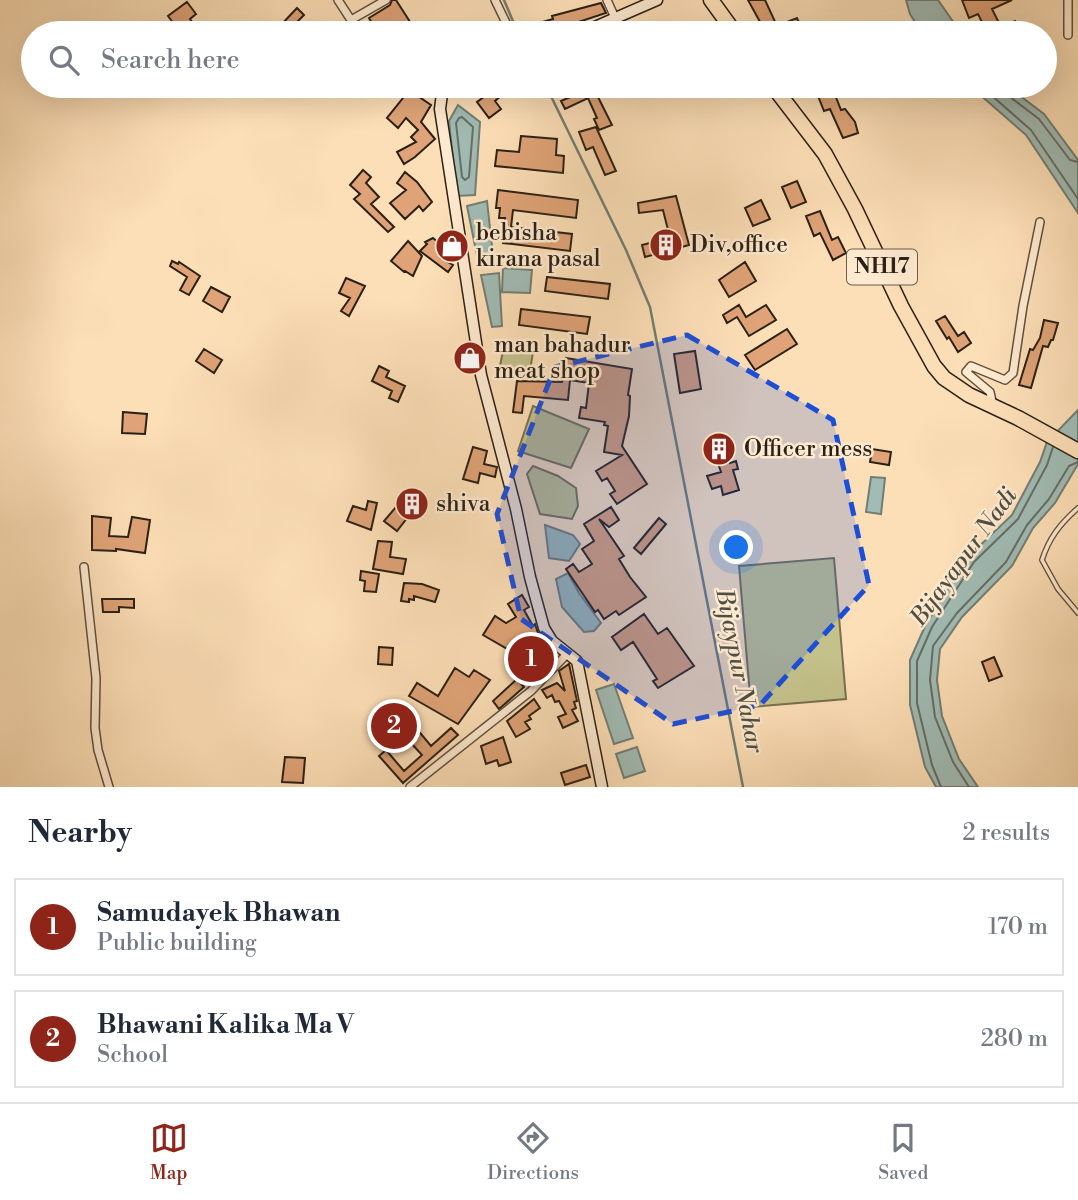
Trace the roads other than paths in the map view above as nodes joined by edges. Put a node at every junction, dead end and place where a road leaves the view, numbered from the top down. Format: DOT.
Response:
graph roads {
  1 [pos="338,0"];
  2 [pos="386,0"];
  3 [pos="495,0"];
  4 [pos="607,0"];
  5 [pos="657,0"];
  6 [pos="712,0"];
  7 [pos="1068,0"];
  8 [pos="616,20"];
  9 [pos="505,21"];
  10 [pos="727,21"];
  11 [pos="1068,35"];
  12 [pos="441,98"];
  13 [pos="782,98"];
  14 [pos="1040,222"];
  15 [pos="993,406"];
  16 [pos="1078,450"];
  17 [pos="1078,508"];
  18 [pos="84,567"];
  19 [pos="1078,613"];
  20 [pos="567,654"];
  21 [pos="109,787"];
  22 [pos="410,787"];
  23 [pos="602,787"];
  1 -- 2 [label="street"];
  3 -- 9 [label="street"];
  4 -- 8 [label="street"];
  5 -- 8 [label="main road"];
  6 -- 10 [label="highway"];
  7 -- 11 [label="street"];
  12 -- 20 [label="main road"];
  13 -- 15 [label="highway, NH17"];
  14 -- 15 [label="street"];
  15 -- 16 [label="highway, NH17"];
  17 -- 19 [label="lane"];
  18 -- 21 [label="street"];
  20 -- 22 [label="street"];
  20 -- 23 [label="main road"];
}
